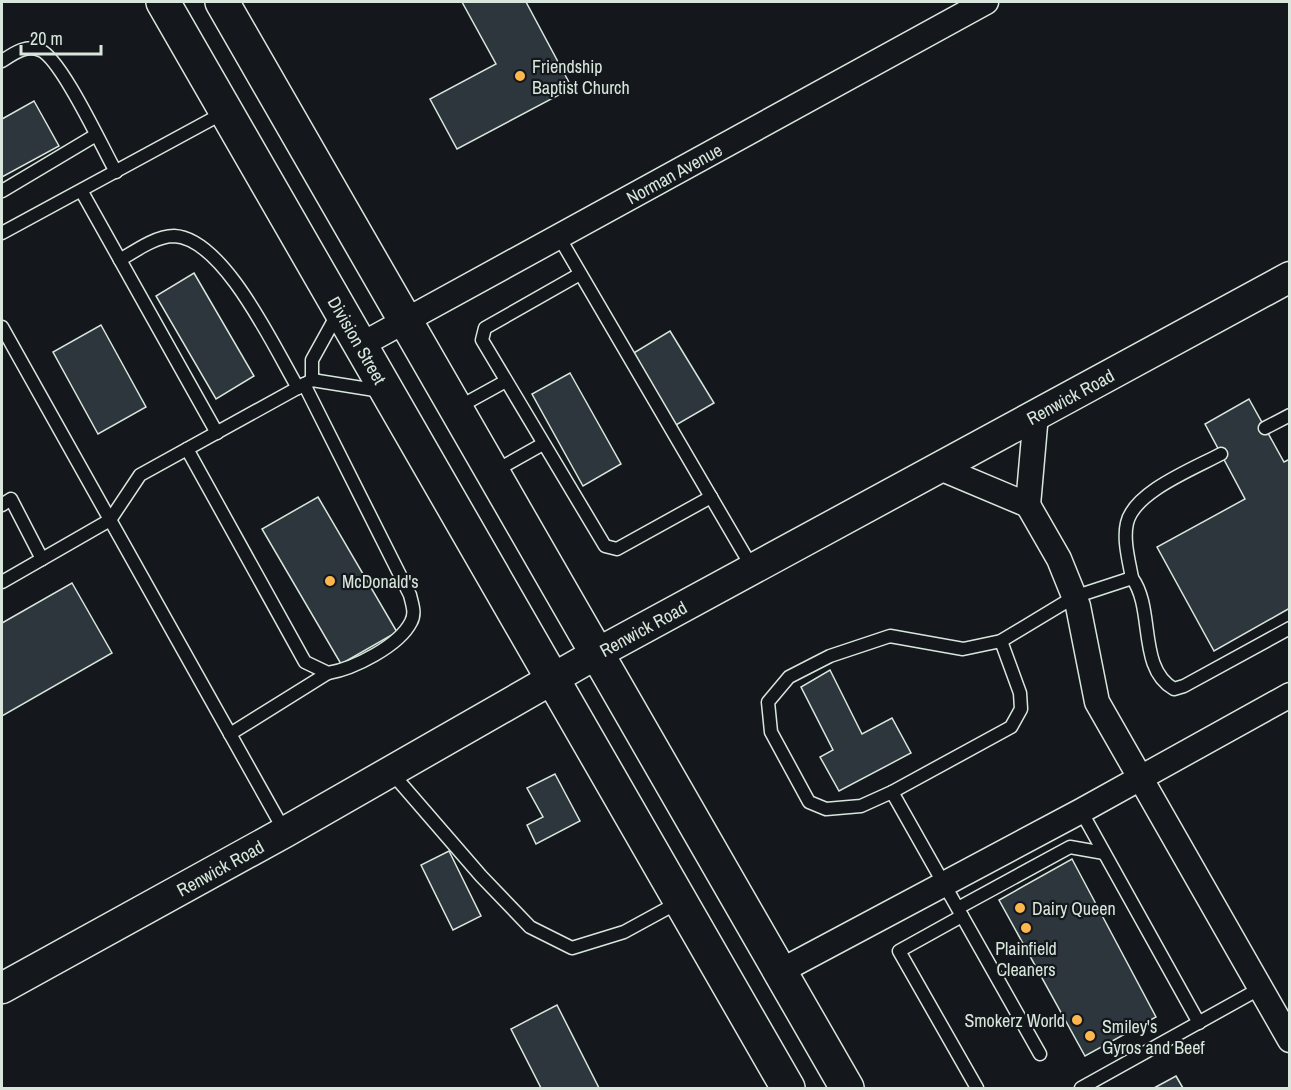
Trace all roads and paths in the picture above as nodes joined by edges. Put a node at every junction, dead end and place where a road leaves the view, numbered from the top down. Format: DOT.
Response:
graph roads {
  1 [pos="163,2"];
  2 [pos="222,2"];
  3 [pos="986,2"];
  4 [pos="2,61"];
  5 [pos="226,112"];
  6 [pos="96,135"];
  7 [pos="116,172"];
  8 [pos="2,191"];
  9 [pos="82,192"];
  10 [pos="2,233"];
  11 [pos="559,237"];
  12 [pos="120,260"];
  13 [pos="580,274"];
  14 [pos="1290,278"];
  15 [pos="341,309"];
  16 [pos="406,322"];
  17 [pos="2,327"];
  18 [pos="361,345"];
  19 [pos="506,381"];
  20 [pos="305,384"];
  21 [pos="388,392"];
  22 [pos="456,408"];
  23 [pos="1036,414"];
  24 [pos="1290,415"];
  25 [pos="1265,428"];
  26 [pos="217,433"];
  27 [pos="543,444"];
  28 [pos="187,449"];
  29 [pos="1221,454"];
  30 [pos="940,468"];
  31 [pos="494,472"];
  32 [pos="711,496"];
  33 [pos="2,505"];
  34 [pos="1028,505"];
  35 [pos="110,520"];
  36 [pos="42,559"];
  37 [pos="753,568"];
  38 [pos="1132,578"];
  39 [pos="2,582"];
  40 [pos="1074,597"];
  41 [pos="1290,628"];
  42 [pos="1000,641"];
  43 [pos="596,654"];
  44 [pos="328,673"];
  45 [pos="550,680"];
  46 [pos="1290,695"];
  47 [pos="230,734"];
  48 [pos="390,771"];
  49 [pos="1141,778"];
  50 [pos="892,792"];
  51 [pos="1081,811"];
  52 [pos="285,832"];
  53 [pos="1104,853"];
  54 [pos="944,883"];
  55 [pos="681,901"];
  56 [pos="960,912"];
  57 [pos="779,972"];
  58 [pos="2,988"];
  59 [pos="1259,989"];
  60 [pos="1199,1023"];
  61 [pos="1290,1040"];
  62 [pos="1040,1054"];
  63 [pos="788,1089"];
  64 [pos="847,1089"];
  65 [pos="977,1089"];
  66 [pos="1081,1089"];
  1 -- 5 [label="main road, Division Street"];
  2 -- 16 [label="main road"];
  3 -- 11 [label="street, Norman Avenue"];
  4 -- 6 [label="lane"];
  5 -- 7 [label="lane"];
  5 -- 15 [label="main road, Division Street"];
  6 -- 7 [label="lane"];
  6 -- 8 [label="lane"];
  7 -- 9 [label="lane"];
  9 -- 10 [label="lane"];
  9 -- 12 [label="lane"];
  11 -- 13 [label="lane"];
  11 -- 16 [label="street, Norman Avenue"];
  12 -- 20 [label="lane"];
  12 -- 26 [label="lane"];
  13 -- 19 [label="lane"];
  13 -- 32 [label="lane"];
  14 -- 23 [label="street, Renwick Road"];
  15 -- 18 [label="main road, Division Street"];
  15 -- 20 [label="lane"];
  16 -- 18 [label="street, Norman Avenue"];
  16 -- 22 [label="main road"];
  17 -- 35 [label="lane"];
  18 -- 21 [label="main road, Division Street"];
  19 -- 22 [label="lane"];
  19 -- 27 [label="lane"];
  20 -- 21 [label="lane"];
  20 -- 26 [label="lane"];
  20 -- 44 [label="lane"];
  21 -- 45 [label="main road, Division Street"];
  22 -- 31 [label="main road"];
  23 -- 30 [label="street, Renwick Road"];
  23 -- 34 [label="street"];
  24 -- 25 [label="lane"];
  26 -- 28 [label="lane"];
  27 -- 31 [label="lane"];
  27 -- 32 [label="lane"];
  28 -- 35 [label="lane"];
  28 -- 44 [label="lane"];
  29 -- 38 [label="lane"];
  30 -- 34 [label="street"];
  30 -- 37 [label="street, Renwick Road"];
  31 -- 43 [label="main road"];
  32 -- 37 [label="lane"];
  33 -- 36 [label="lane"];
  34 -- 40 [label="street"];
  35 -- 36 [label="lane"];
  35 -- 47 [label="lane"];
  36 -- 39 [label="lane"];
  37 -- 43 [label="street, Renwick Road"];
  38 -- 40 [label="lane"];
  38 -- 41 [label="lane"];
  40 -- 42 [label="lane"];
  40 -- 49 [label="street"];
  42 -- 50 [label="lane"];
  42 -- 50 [label="lane"];
  43 -- 45 [label="street, Renwick Road"];
  43 -- 57 [label="main road"];
  44 -- 47 [label="lane"];
  45 -- 48 [label="street, Renwick Road"];
  45 -- 55 [label="main road, Division Street"];
  46 -- 49 [label="street"];
  47 -- 52 [label="lane"];
  48 -- 52 [label="street, Renwick Road"];
  48 -- 55 [label="lane"];
  49 -- 51 [label="street"];
  49 -- 59 [label="street"];
  50 -- 54 [label="lane"];
  51 -- 53 [label="lane"];
  51 -- 54 [label="street"];
  52 -- 58 [label="street, Renwick Road"];
  53 -- 56 [label="lane"];
  53 -- 60 [label="lane"];
  54 -- 56 [label="lane"];
  54 -- 57 [label="street"];
  55 -- 63 [label="main road, Division Street"];
  56 -- 62 [label="lane"];
  56 -- 65 [label="lane"];
  57 -- 64 [label="main road"];
  59 -- 60 [label="lane"];
  59 -- 61 [label="street"];
  60 -- 66 [label="lane"];
}
